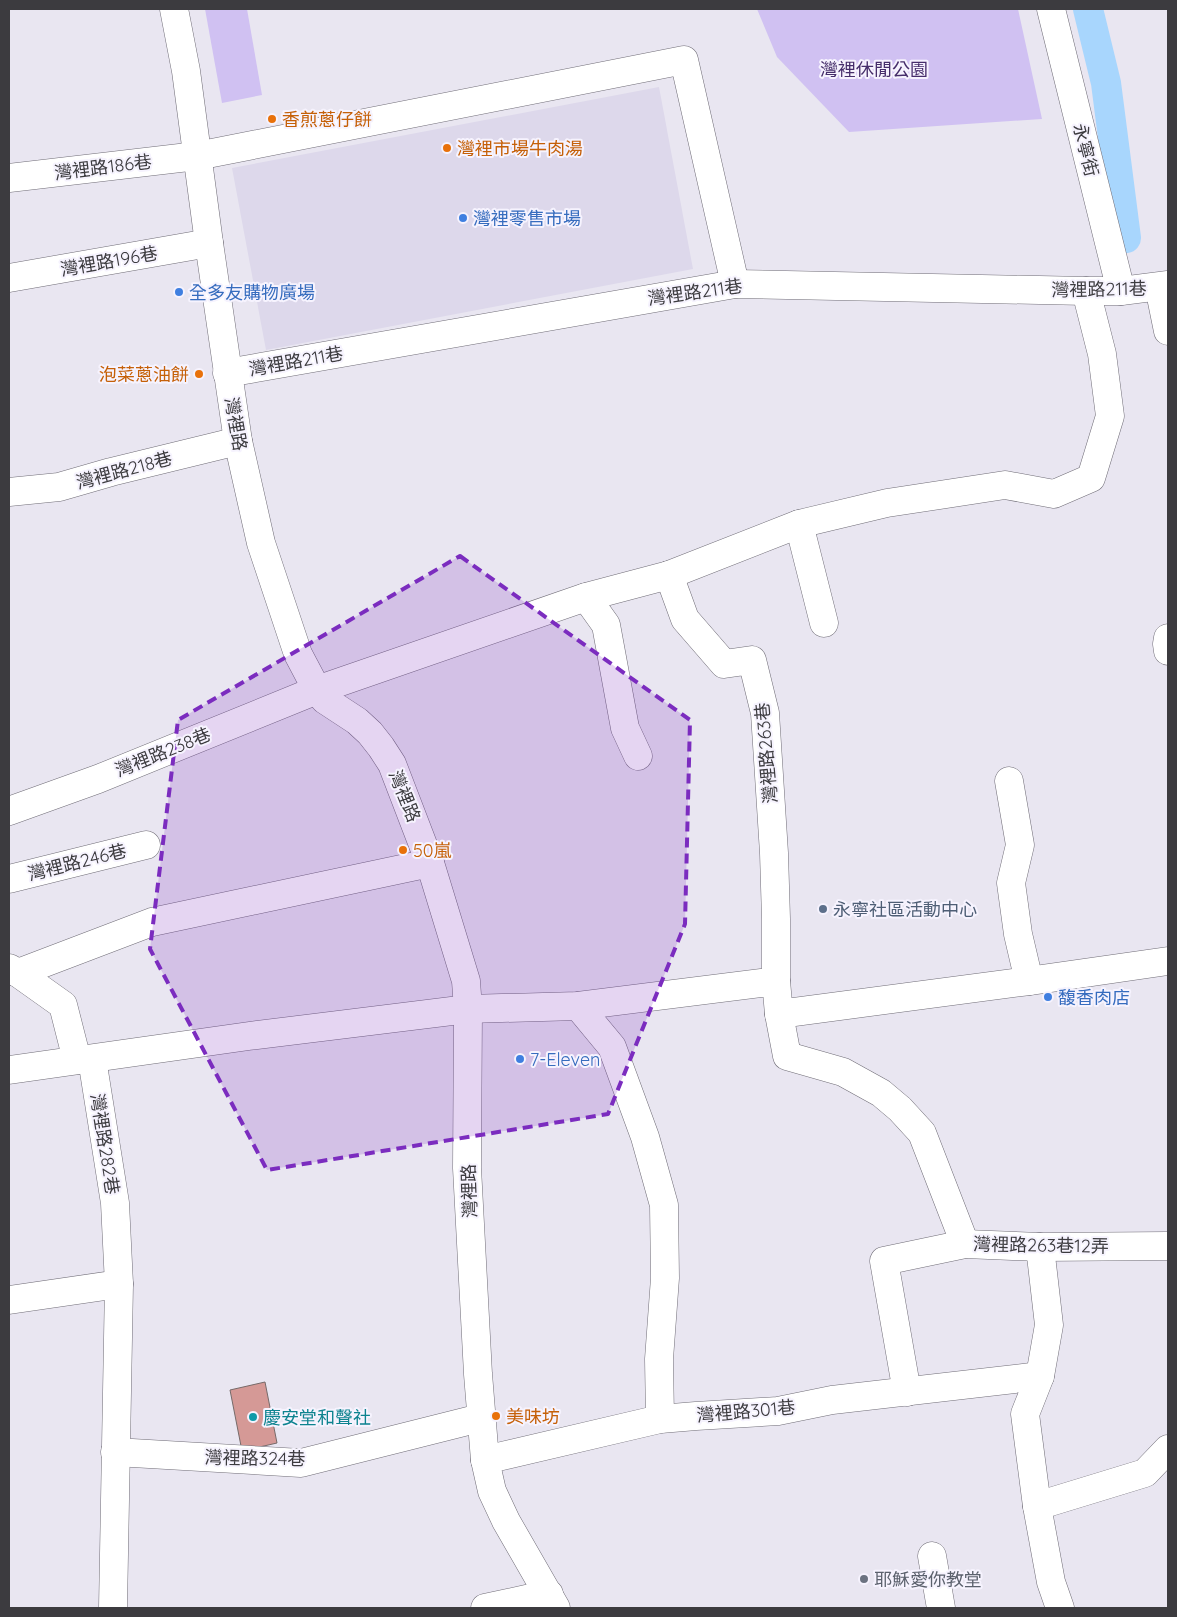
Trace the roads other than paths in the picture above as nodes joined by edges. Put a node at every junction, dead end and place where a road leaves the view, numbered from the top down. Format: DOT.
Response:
graph roads {
  1 [pos="174,9"];
  2 [pos="1051,9"];
  3 [pos="197,156"];
  4 [pos="9,178"];
  5 [pos="209,243"];
  6 [pos="9,278"];
  7 [pos="735,284"];
  8 [pos="1163,286"];
  9 [pos="1086,291"];
  10 [pos="1121,291"];
  11 [pos="1168,331"];
  12 [pos="227,373"];
  13 [pos="238,441"];
  14 [pos="9,492"];
  15 [pos="799,524"];
  16 [pos="669,575"];
  17 [pos="586,596"];
  18 [pos="824,623"];
  19 [pos="1168,638"];
  20 [pos="1168,651"];
  21 [pos="317,690"];
  22 [pos="638,756"];
  23 [pos="1010,781"];
  24 [pos="9,811"];
  25 [pos="146,845"];
  26 [pos="430,863"];
  27 [pos="9,880"];
  28 [pos="1168,961"];
  29 [pos="14,971"];
  30 [pos="776,981"];
  31 [pos="1029,981"];
  32 [pos="578,1006"];
  33 [pos="468,1009"];
  34 [pos="779,1014"];
  35 [pos="85,1060"];
  36 [pos="9,1070"];
  37 [pos="965,1244"];
  38 [pos="1168,1246"];
  39 [pos="1040,1247"];
  40 [pos="119,1284"];
  41 [pos="9,1300"];
  42 [pos="1040,1376"];
  43 [pos="907,1392"];
  44 [pos="480,1418"];
  45 [pos="660,1419"];
  46 [pos="1168,1449"];
  47 [pos="115,1452"];
  48 [pos="485,1460"];
  49 [pos="1036,1506"];
  50 [pos="932,1556"];
  51 [pos="553,1601"];
  52 [pos="113,1608"];
  53 [pos="485,1608"];
  54 [pos="941,1608"];
  55 [pos="1060,1608"];
  1 -- 3 [label="street, 灣裡路"];
  2 -- 10 [label="street, 永寧街"];
  3 -- 4 [label="street, 灣裡路186巷"];
  3 -- 5 [label="street, 灣裡路"];
  3 -- 7 [label="street, 灣裡路186巷"];
  5 -- 6 [label="street, 灣裡路196巷"];
  5 -- 12 [label="street, 灣裡路"];
  7 -- 9 [label="street, 灣裡路211巷"];
  7 -- 12 [label="street, 灣裡路211巷"];
  8 -- 10 [label="street, 灣裡路211巷"];
  8 -- 11 [label="street"];
  9 -- 10 [label="street, 灣裡路211巷"];
  9 -- 15 [label="street, 灣裡路238巷"];
  12 -- 13 [label="street, 灣裡路"];
  13 -- 14 [label="street, 灣裡路218巷"];
  13 -- 21 [label="street, 灣裡路"];
  15 -- 16 [label="street, 灣裡路238巷"];
  15 -- 18 [label="street"];
  16 -- 17 [label="street, 灣裡路238巷"];
  16 -- 30 [label="street, 灣裡路263巷"];
  17 -- 21 [label="street, 灣裡路238巷"];
  17 -- 22 [label="street"];
  19 -- 20 [label="street"];
  21 -- 24 [label="street, 灣裡路238巷"];
  21 -- 26 [label="street, 灣裡路"];
  23 -- 31 [label="street"];
  25 -- 27 [label="street, 灣裡路246巷"];
  26 -- 29 [label="street"];
  26 -- 33 [label="street, 灣裡路"];
  28 -- 31 [label="street"];
  29 -- 35 [label="street, 灣裡路282巷"];
  30 -- 32 [label="street"];
  30 -- 34 [label="street, 灣裡路263巷"];
  31 -- 34 [label="street"];
  32 -- 33 [label="street"];
  32 -- 45 [label="street"];
  33 -- 35 [label="street"];
  33 -- 44 [label="street, 灣裡路"];
  34 -- 37 [label="street, 灣裡路263巷12弄"];
  35 -- 36 [label="street"];
  35 -- 40 [label="street, 灣裡路282巷"];
  37 -- 39 [label="street, 灣裡路263巷12弄"];
  37 -- 43 [label="street"];
  38 -- 39 [label="street, 灣裡路263巷12弄"];
  39 -- 42 [label="street"];
  40 -- 41 [label="street"];
  40 -- 47 [label="street, 灣裡路282巷"];
  42 -- 43 [label="street, 灣裡路301巷"];
  42 -- 49 [label="street"];
  43 -- 45 [label="street, 灣裡路301巷"];
  44 -- 47 [label="street, 灣裡路324巷"];
  44 -- 48 [label="street, 灣裡路"];
  45 -- 48 [label="street, 灣裡路301巷"];
  46 -- 49 [label="street"];
  47 -- 52 [label="street, 灣裡路282巷"];
  48 -- 51 [label="street, 灣裡路"];
  49 -- 55 [label="street"];
  50 -- 54 [label="street"];
  51 -- 53 [label="street"];
}
